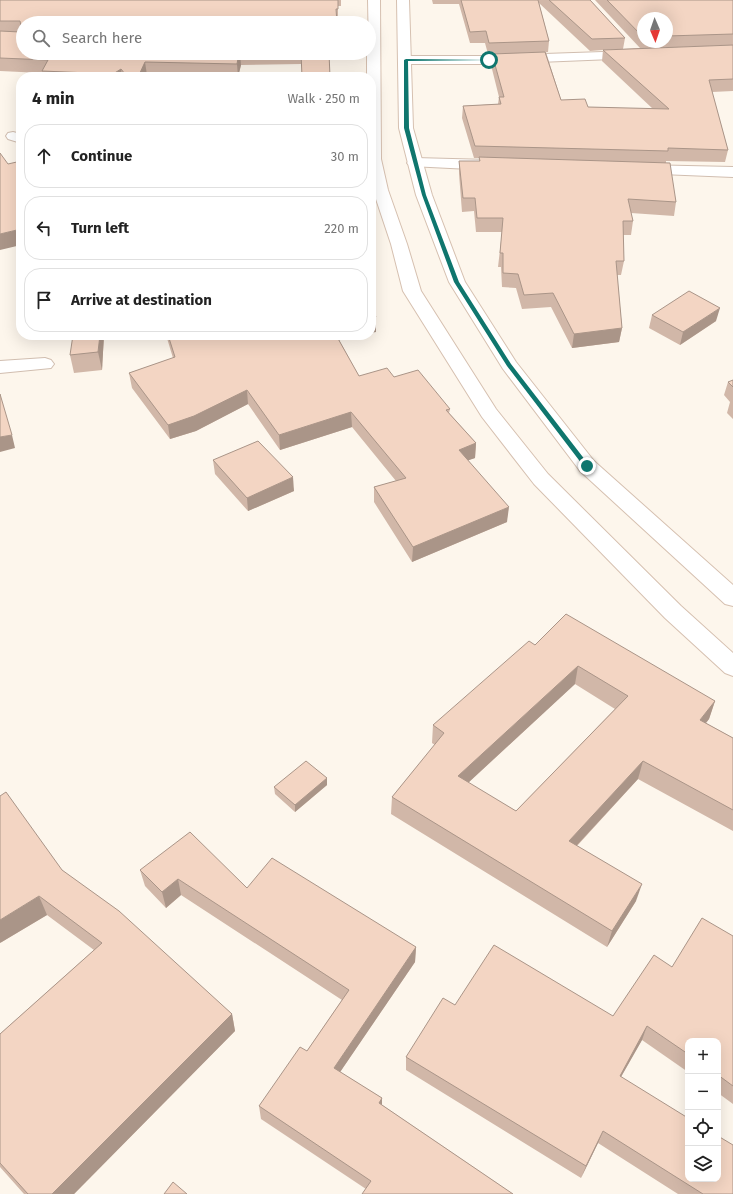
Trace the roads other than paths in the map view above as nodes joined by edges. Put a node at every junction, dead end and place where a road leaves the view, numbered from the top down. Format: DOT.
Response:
graph roads {
  1 [pos="374,0"];
  2 [pos="403,0"];
  3 [pos="373,16"];
  4 [pos="627,44"];
  5 [pos="371,60"];
  6 [pos="406,60"];
  7 [pos="371,72"];
  8 [pos="415,163"];
  9 [pos="503,165"];
  10 [pos="630,169"];
  11 [pos="733,172"];
  12 [pos="376,174"];
  13 [pos="45,364"];
  14 [pos="0,368"];
  15 [pos="733,598"];
  16 [pos="733,668"];
  1 -- 3 [label="main road"];
  2 -- 6 [label="main road"];
  4 -- 6 [label="main road"];
  5 -- 7 [label="main road"];
  6 -- 8 [label="main road"];
  8 -- 9 [label="main road"];
  8 -- 15 [label="main road"];
  10 -- 11 [label="main road"];
  12 -- 16 [label="main road"];
  13 -- 14 [label="main road"];
}
